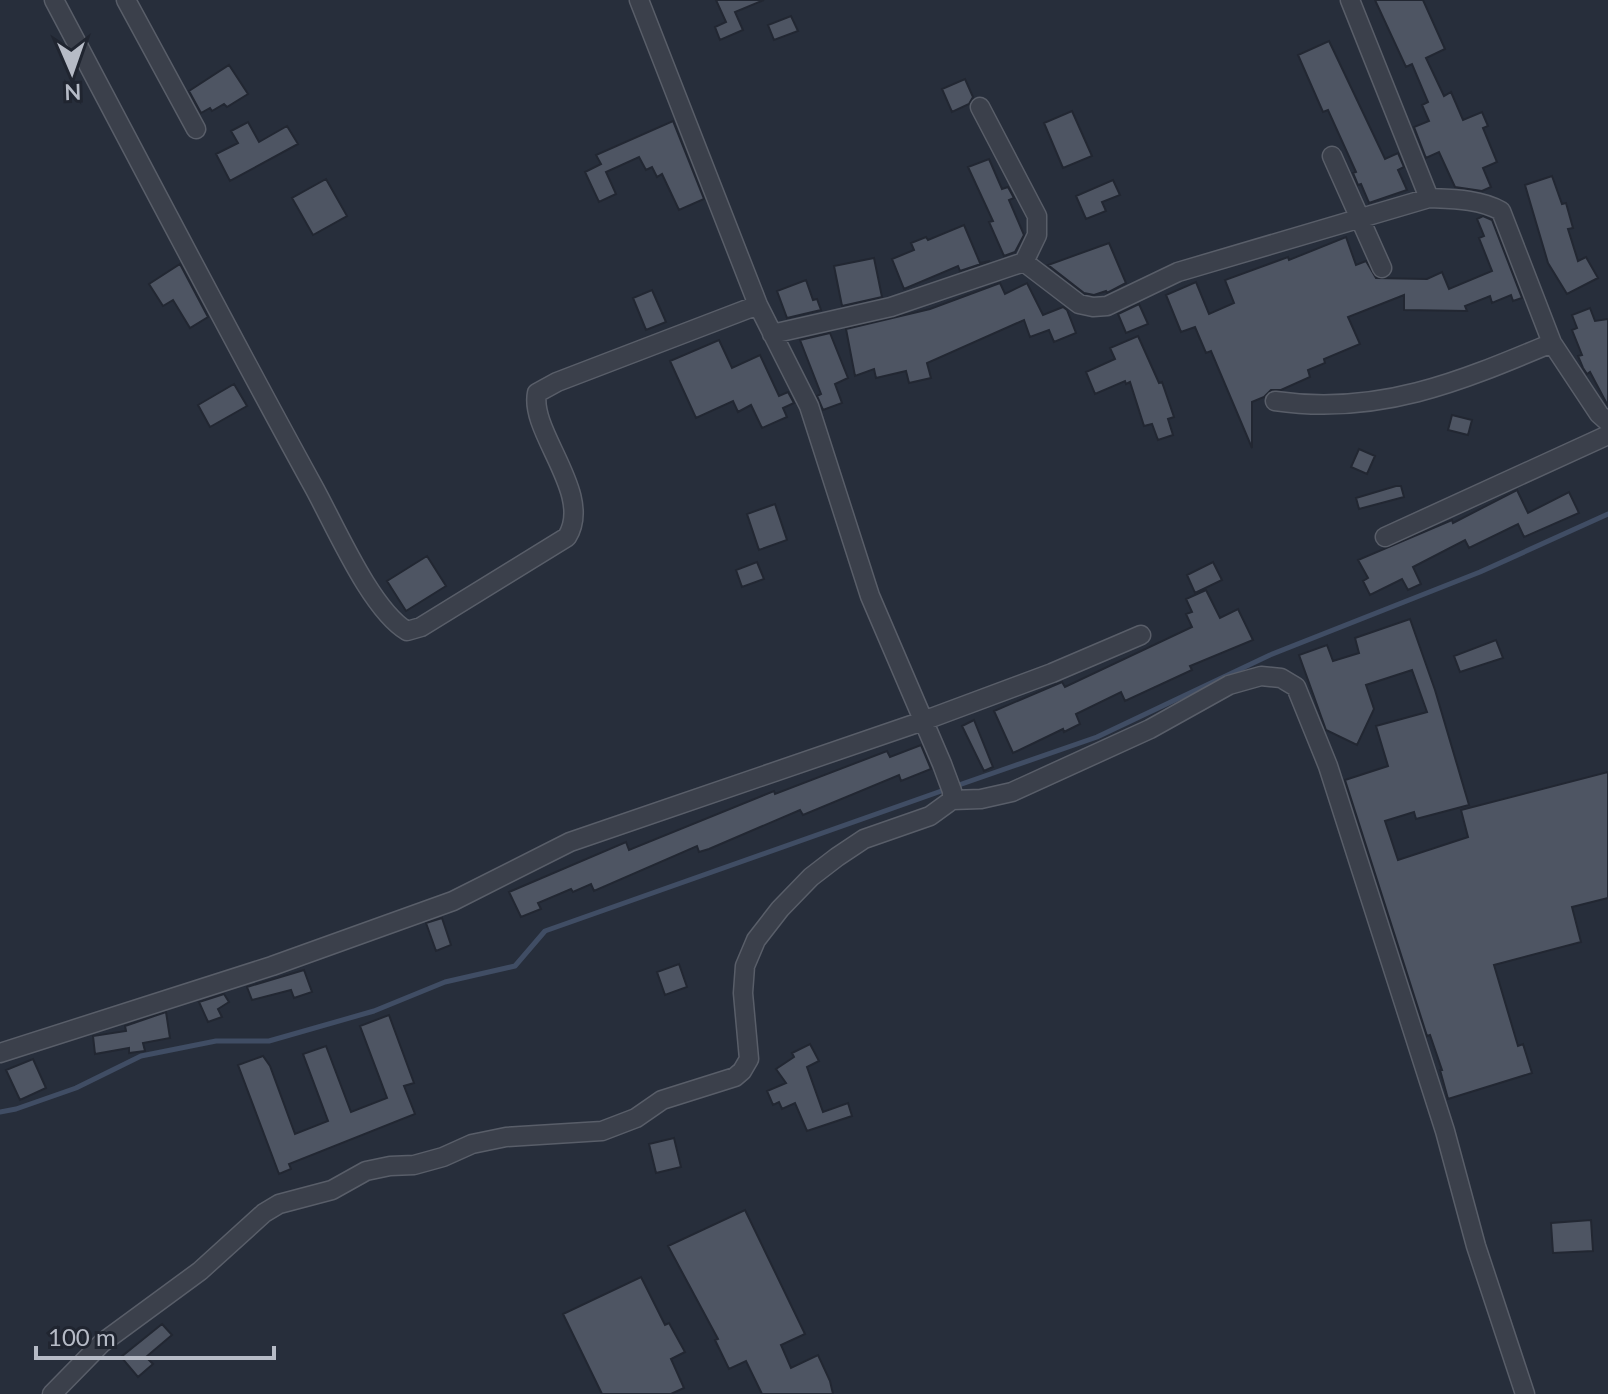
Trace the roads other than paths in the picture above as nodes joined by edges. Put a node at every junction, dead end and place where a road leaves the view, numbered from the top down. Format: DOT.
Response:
graph roads {
  1 [pos="54,0"];
  2 [pos="126,0"];
  3 [pos="639,0"];
  4 [pos="1350,0"];
  5 [pos="980,107"];
  6 [pos="196,129"];
  7 [pos="1332,156"];
  8 [pos="1429,198"];
  9 [pos="1360,219"];
  10 [pos="1024,262"];
  11 [pos="1382,268"];
  12 [pos="758,305"];
  13 [pos="772,334"];
  14 [pos="1552,343"];
  15 [pos="1275,401"];
  16 [pos="1608,422"];
  17 [pos="1608,435"];
  18 [pos="1385,537"];
  19 [pos="1141,635"];
  20 [pos="923,721"];
  21 [pos="952,796"];
  22 [pos="0,1053"];
  23 [pos="52,1394"];
  24 [pos="1525,1394"];
  1 -- 12 [label="street"];
  2 -- 6 [label="street"];
  3 -- 12 [label="street"];
  4 -- 8 [label="street"];
  5 -- 10 [label="street"];
  7 -- 9 [label="street"];
  8 -- 9 [label="street"];
  8 -- 14 [label="street"];
  9 -- 10 [label="street"];
  9 -- 11 [label="street"];
  10 -- 13 [label="street"];
  12 -- 13 [label="street"];
  13 -- 20 [label="street"];
  14 -- 15 [label="street"];
  14 -- 16 [label="street"];
  17 -- 18 [label="street"];
  19 -- 20 [label="street"];
  20 -- 21 [label="street"];
  20 -- 22 [label="street"];
  21 -- 23 [label="street"];
  21 -- 24 [label="street"];
}
